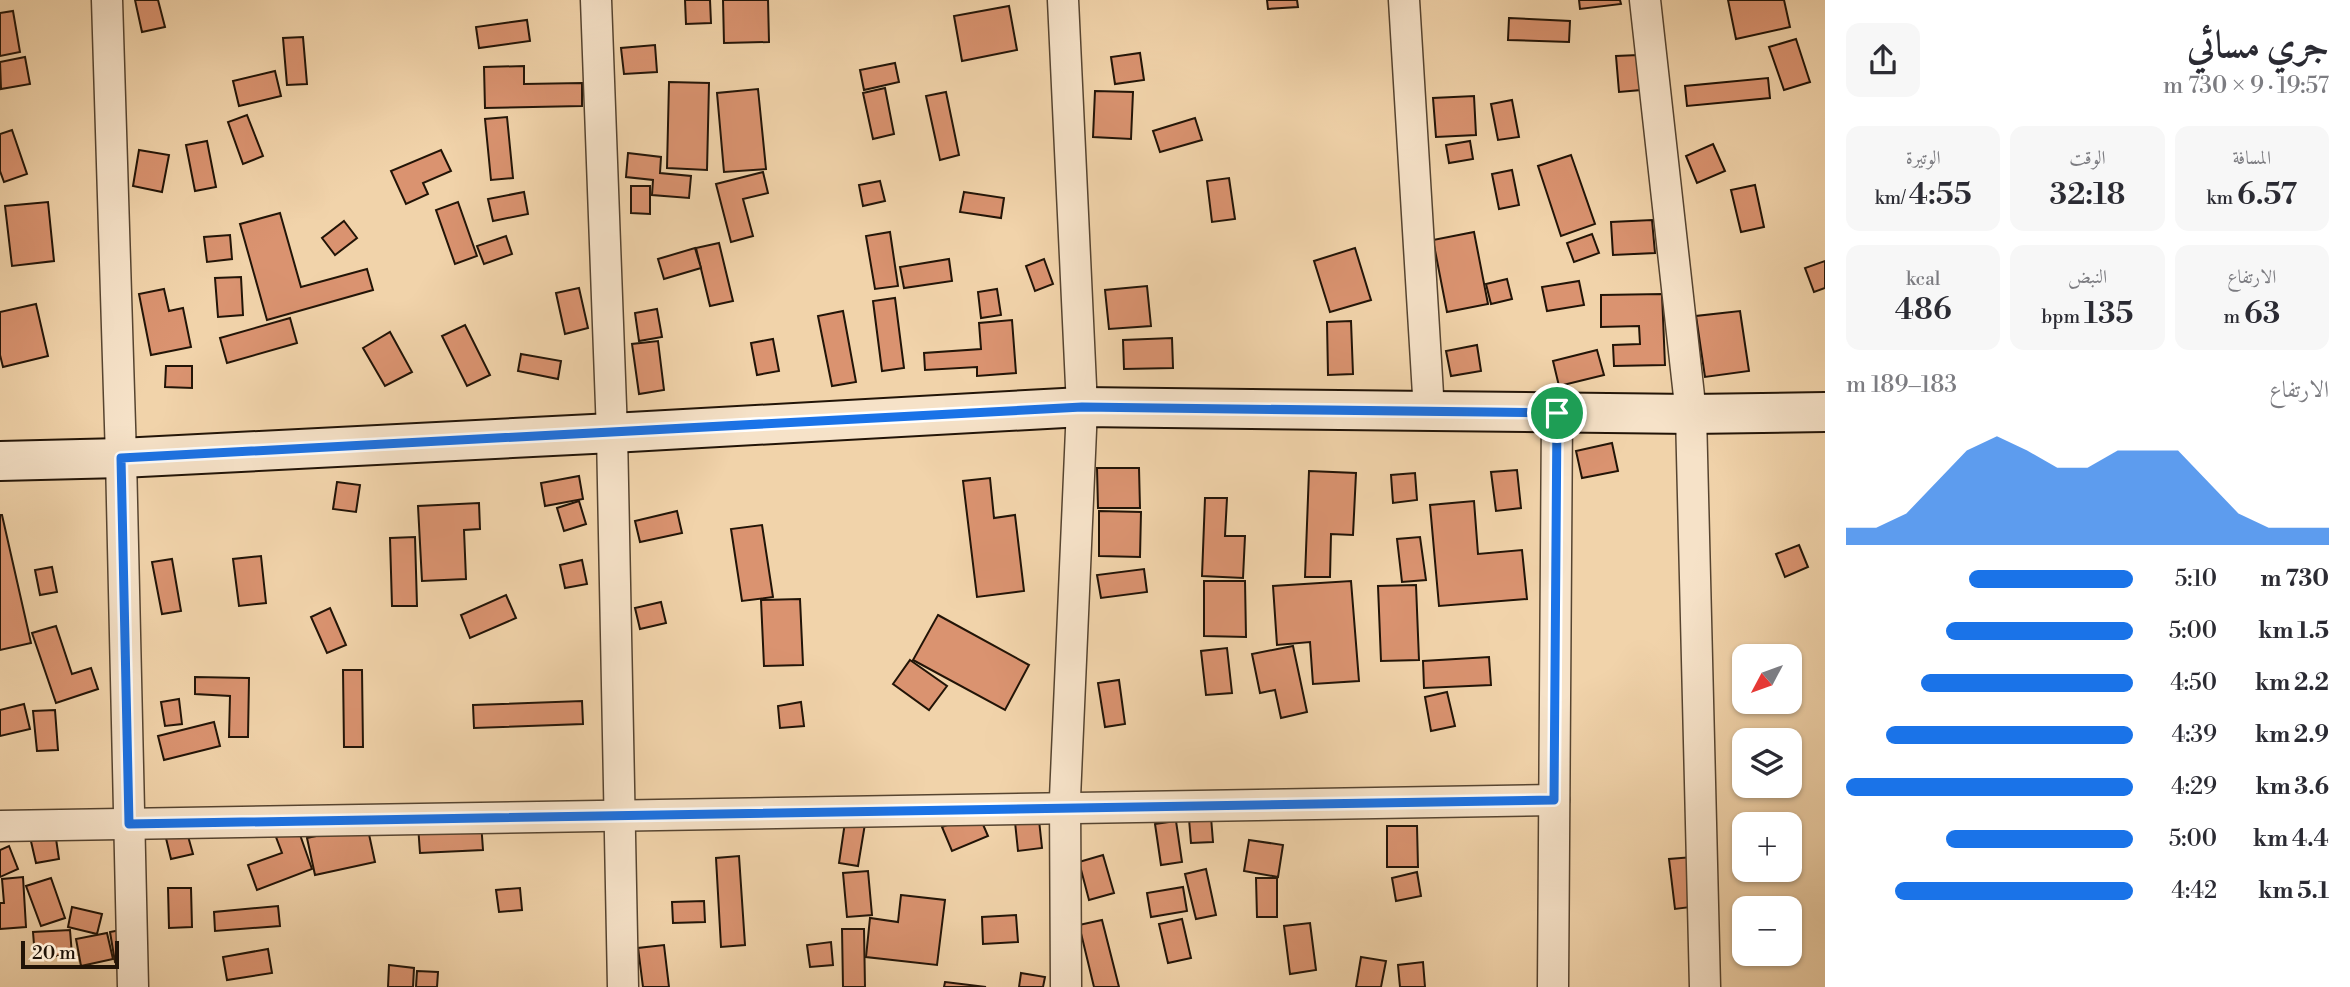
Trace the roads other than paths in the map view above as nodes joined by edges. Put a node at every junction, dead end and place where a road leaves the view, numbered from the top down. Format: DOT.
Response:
graph roads {
  1 [pos="107,0"];
  2 [pos="596,0"];
  3 [pos="1063,0"];
  4 [pos="1404,0"];
  5 [pos="1645,0"];
  6 [pos="1082,407"];
  7 [pos="1429,411"];
  8 [pos="1825,412"];
  9 [pos="1557,413"];
  10 [pos="1691,414"];
  11 [pos="612,433"];
  12 [pos="121,458"];
  13 [pos="0,461"];
  14 [pos="1554,800"];
  15 [pos="1065,808"];
  16 [pos="621,816"];
  17 [pos="129,824"];
  18 [pos="0,826"];
  19 [pos="134,987"];
  20 [pos="623,987"];
  21 [pos="1066,987"];
  22 [pos="1553,987"];
  23 [pos="1705,987"];
  1 -- 12 [label="street"];
  2 -- 11 [label="street"];
  3 -- 6 [label="street"];
  4 -- 7 [label="street"];
  5 -- 10 [label="street"];
  6 -- 7 [label="street"];
  6 -- 11 [label="street"];
  6 -- 15 [label="street"];
  7 -- 9 [label="street"];
  8 -- 10 [label="street"];
  9 -- 10 [label="street"];
  9 -- 14 [label="street"];
  10 -- 23 [label="street"];
  11 -- 12 [label="street"];
  11 -- 16 [label="street"];
  12 -- 13 [label="street"];
  12 -- 17 [label="street"];
  14 -- 15 [label="street"];
  14 -- 22 [label="street"];
  15 -- 16 [label="street"];
  15 -- 21 [label="street"];
  16 -- 17 [label="street"];
  16 -- 20 [label="street"];
  17 -- 18 [label="street"];
  17 -- 19 [label="street"];
}
